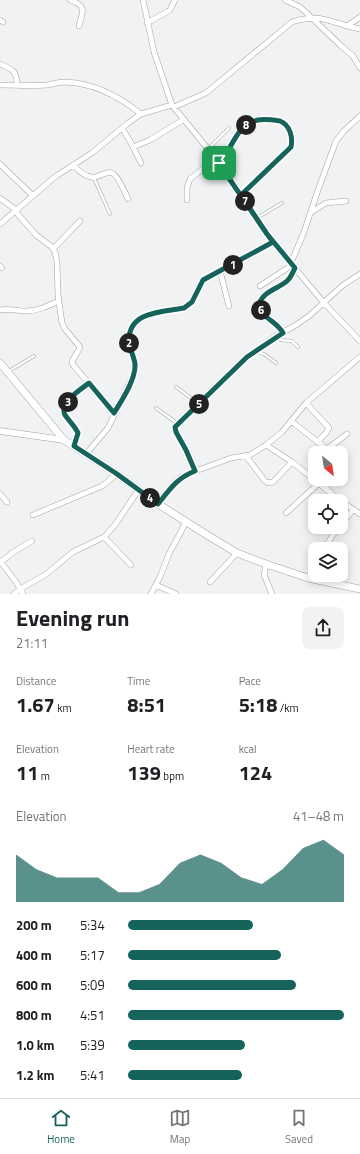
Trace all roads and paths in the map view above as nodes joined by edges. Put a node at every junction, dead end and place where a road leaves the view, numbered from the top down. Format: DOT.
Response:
graph roads {
  1 [pos="70,0"];
  2 [pos="143,0"];
  3 [pos="174,0"];
  4 [pos="286,0"];
  5 [pos="360,17"];
  6 [pos="312,18"];
  7 [pos="147,23"];
  8 [pos="79,26"];
  9 [pos="347,26"];
  10 [pos="360,29"];
  11 [pos="0,64"];
  12 [pos="360,68"];
  13 [pos="0,85"];
  14 [pos="17,85"];
  15 [pos="173,106"];
  16 [pos="141,114"];
  17 [pos="360,116"];
  18 [pos="183,120"];
  19 [pos="122,128"];
  20 [pos="229,128"];
  21 [pos="133,147"];
  22 [pos="208,149"];
  23 [pos="217,161"];
  24 [pos="141,163"];
  25 [pos="0,164"];
  26 [pos="73,165"];
  27 [pos="94,177"];
  28 [pos="32,195"];
  29 [pos="241,195"];
  30 [pos="0,198"];
  31 [pos="128,199"];
  32 [pos="187,200"];
  33 [pos="346,201"];
  34 [pos="282,203"];
  35 [pos="16,211"];
  36 [pos="310,213"];
  37 [pos="110,214"];
  38 [pos="257,219"];
  39 [pos="80,221"];
  40 [pos="0,224"];
  41 [pos="273,242"];
  42 [pos="53,249"];
  43 [pos="293,265"];
  44 [pos="220,271"];
  45 [pos="360,274"];
  46 [pos="260,286"];
  47 [pos="59,301"];
  48 [pos="324,303"];
  49 [pos="230,306"];
  50 [pos="0,310"];
  51 [pos="283,333"];
  52 [pos="276,337"];
  53 [pos="360,341"];
  54 [pos="298,347"];
  55 [pos="254,352"];
  56 [pos="34,356"];
  57 [pos="360,357"];
  58 [pos="0,363"];
  59 [pos="276,363"];
  60 [pos="8,371"];
  61 [pos="89,383"];
  62 [pos="176,387"];
  63 [pos="306,403"];
  64 [pos="199,404"];
  65 [pos="156,408"];
  66 [pos="114,413"];
  67 [pos="292,421"];
  68 [pos="178,424"];
  69 [pos="0,431"];
  70 [pos="347,434"];
  71 [pos="64,440"];
  72 [pos="317,442"];
  73 [pos="266,445"];
  74 [pos="74,446"];
  75 [pos="321,446"];
  76 [pos="332,446"];
  77 [pos="86,454"];
  78 [pos="246,456"];
  79 [pos="292,462"];
  80 [pos="195,471"];
  81 [pos="117,474"];
  82 [pos="308,476"];
  83 [pos="316,486"];
  84 [pos="321,486"];
  85 [pos="327,486"];
  86 [pos="139,489"];
  87 [pos="325,489"];
  88 [pos="0,494"];
  89 [pos="332,494"];
  90 [pos="7,502"];
  91 [pos="158,504"];
  92 [pos="348,506"];
  93 [pos="353,510"];
  94 [pos="286,513"];
  95 [pos="360,514"];
  96 [pos="33,516"];
  97 [pos="348,516"];
  98 [pos="186,522"];
  99 [pos="104,537"];
  100 [pos="32,541"];
  101 [pos="237,553"];
  102 [pos="1,562"];
  103 [pos="266,564"];
  104 [pos="131,565"];
  105 [pos="308,578"];
  106 [pos="210,582"];
  107 [pos="323,582"];
  108 [pos="156,585"];
  109 [pos="20,589"];
  110 [pos="360,592"];
  111 [pos="14,594"];
  112 [pos="23,594"];
  113 [pos="151,594"];
  114 [pos="176,594"];
  115 [pos="272,594"];
  1 -- 8 [label="street"];
  2 -- 7 [label="street"];
  3 -- 7 [label="street"];
  4 -- 6 [label="street"];
  5 -- 9 [label="street"];
  6 -- 9 [label="street"];
  6 -- 12 [label="street"];
  6 -- 15 [label="street"];
  7 -- 15 [label="street"];
  9 -- 10 [label="street"];
  11 -- 14 [label="street"];
  13 -- 14 [label="street"];
  14 -- 16 [label="street"];
  15 -- 16 [label="street"];
  15 -- 18 [label="street"];
  16 -- 19 [label="street"];
  17 -- 36 [label="street"];
  18 -- 21 [label="street"];
  18 -- 22 [label="street"];
  19 -- 21 [label="street"];
  19 -- 26 [label="street"];
  20 -- 22 [label="lane"];
  21 -- 24 [label="street"];
  22 -- 23 [label="street"];
  23 -- 29 [label="street"];
  23 -- 29 [label="street"];
  23 -- 32 [label="street"];
  25 -- 28 [label="street"];
  26 -- 27 [label="street"];
  26 -- 28 [label="street"];
  27 -- 31 [label="street"];
  27 -- 37 [label="lane"];
  28 -- 35 [label="street"];
  29 -- 38 [label="street"];
  30 -- 35 [label="street"];
  33 -- 36 [label="street"];
  34 -- 38 [label="lane"];
  35 -- 40 [label="street"];
  35 -- 42 [label="street"];
  36 -- 43 [label="street"];
  38 -- 41 [label="street"];
  39 -- 42 [label="street"];
  41 -- 43 [label="street"];
  41 -- 44 [label="street"];
  42 -- 47 [label="street"];
  43 -- 46 [label="street"];
  43 -- 48 [label="street"];
  43 -- 51 [label="street"];
  44 -- 49 [label="street"];
  44 -- 66 [label="street"];
  45 -- 48 [label="street"];
  47 -- 50 [label="street"];
  47 -- 61 [label="street"];
  48 -- 51 [label="street"];
  48 -- 53 [label="street"];
  51 -- 52 [label="street"];
  52 -- 54 [label="lane"];
  52 -- 55 [label="street"];
  55 -- 59 [label="lane"];
  55 -- 64 [label="street"];
  56 -- 60 [label="lane"];
  57 -- 63 [label="street"];
  58 -- 60 [label="main road"];
  60 -- 71 [label="main road"];
  61 -- 66 [label="street"];
  61 -- 74 [label="street"];
  62 -- 64 [label="lane"];
  63 -- 67 [label="street"];
  63 -- 72 [label="street"];
  64 -- 68 [label="street"];
  65 -- 68 [label="lane"];
  66 -- 77 [label="street"];
  67 -- 72 [label="street"];
  67 -- 73 [label="street"];
  68 -- 80 [label="street"];
  69 -- 71 [label="street"];
  70 -- 76 [label="street"];
  71 -- 74 [label="main road"];
  72 -- 75 [label="street"];
  73 -- 78 [label="street"];
  73 -- 79 [label="street"];
  74 -- 77 [label="main road"];
  77 -- 81 [label="main road"];
  78 -- 79 [label="street"];
  78 -- 80 [label="street"];
  79 -- 82 [label="street"];
  80 -- 91 [label="street"];
  81 -- 86 [label="main road"];
  81 -- 96 [label="street"];
  83 -- 94 [label="street"];
  84 -- 87 [label="street"];
  85 -- 87 [label="street"];
  86 -- 91 [label="main road"];
  86 -- 99 [label="street"];
  87 -- 89 [label="street"];
  88 -- 90 [label="street"];
  91 -- 98 [label="main road"];
  92 -- 93 [label="street"];
  93 -- 95 [label="street"];
  93 -- 97 [label="street"];
  98 -- 101 [label="main road"];
  98 -- 108 [label="street"];
  99 -- 104 [label="street"];
  99 -- 109 [label="street"];
  100 -- 102 [label="street"];
  101 -- 103 [label="main road"];
  101 -- 106 [label="street"];
  102 -- 109 [label="street"];
  103 -- 105 [label="main road"];
  103 -- 115 [label="street"];
  107 -- 110 [label="main road"];
  108 -- 113 [label="street"];
  108 -- 114 [label="street"];
  109 -- 111 [label="street"];
  109 -- 112 [label="street"];
}
